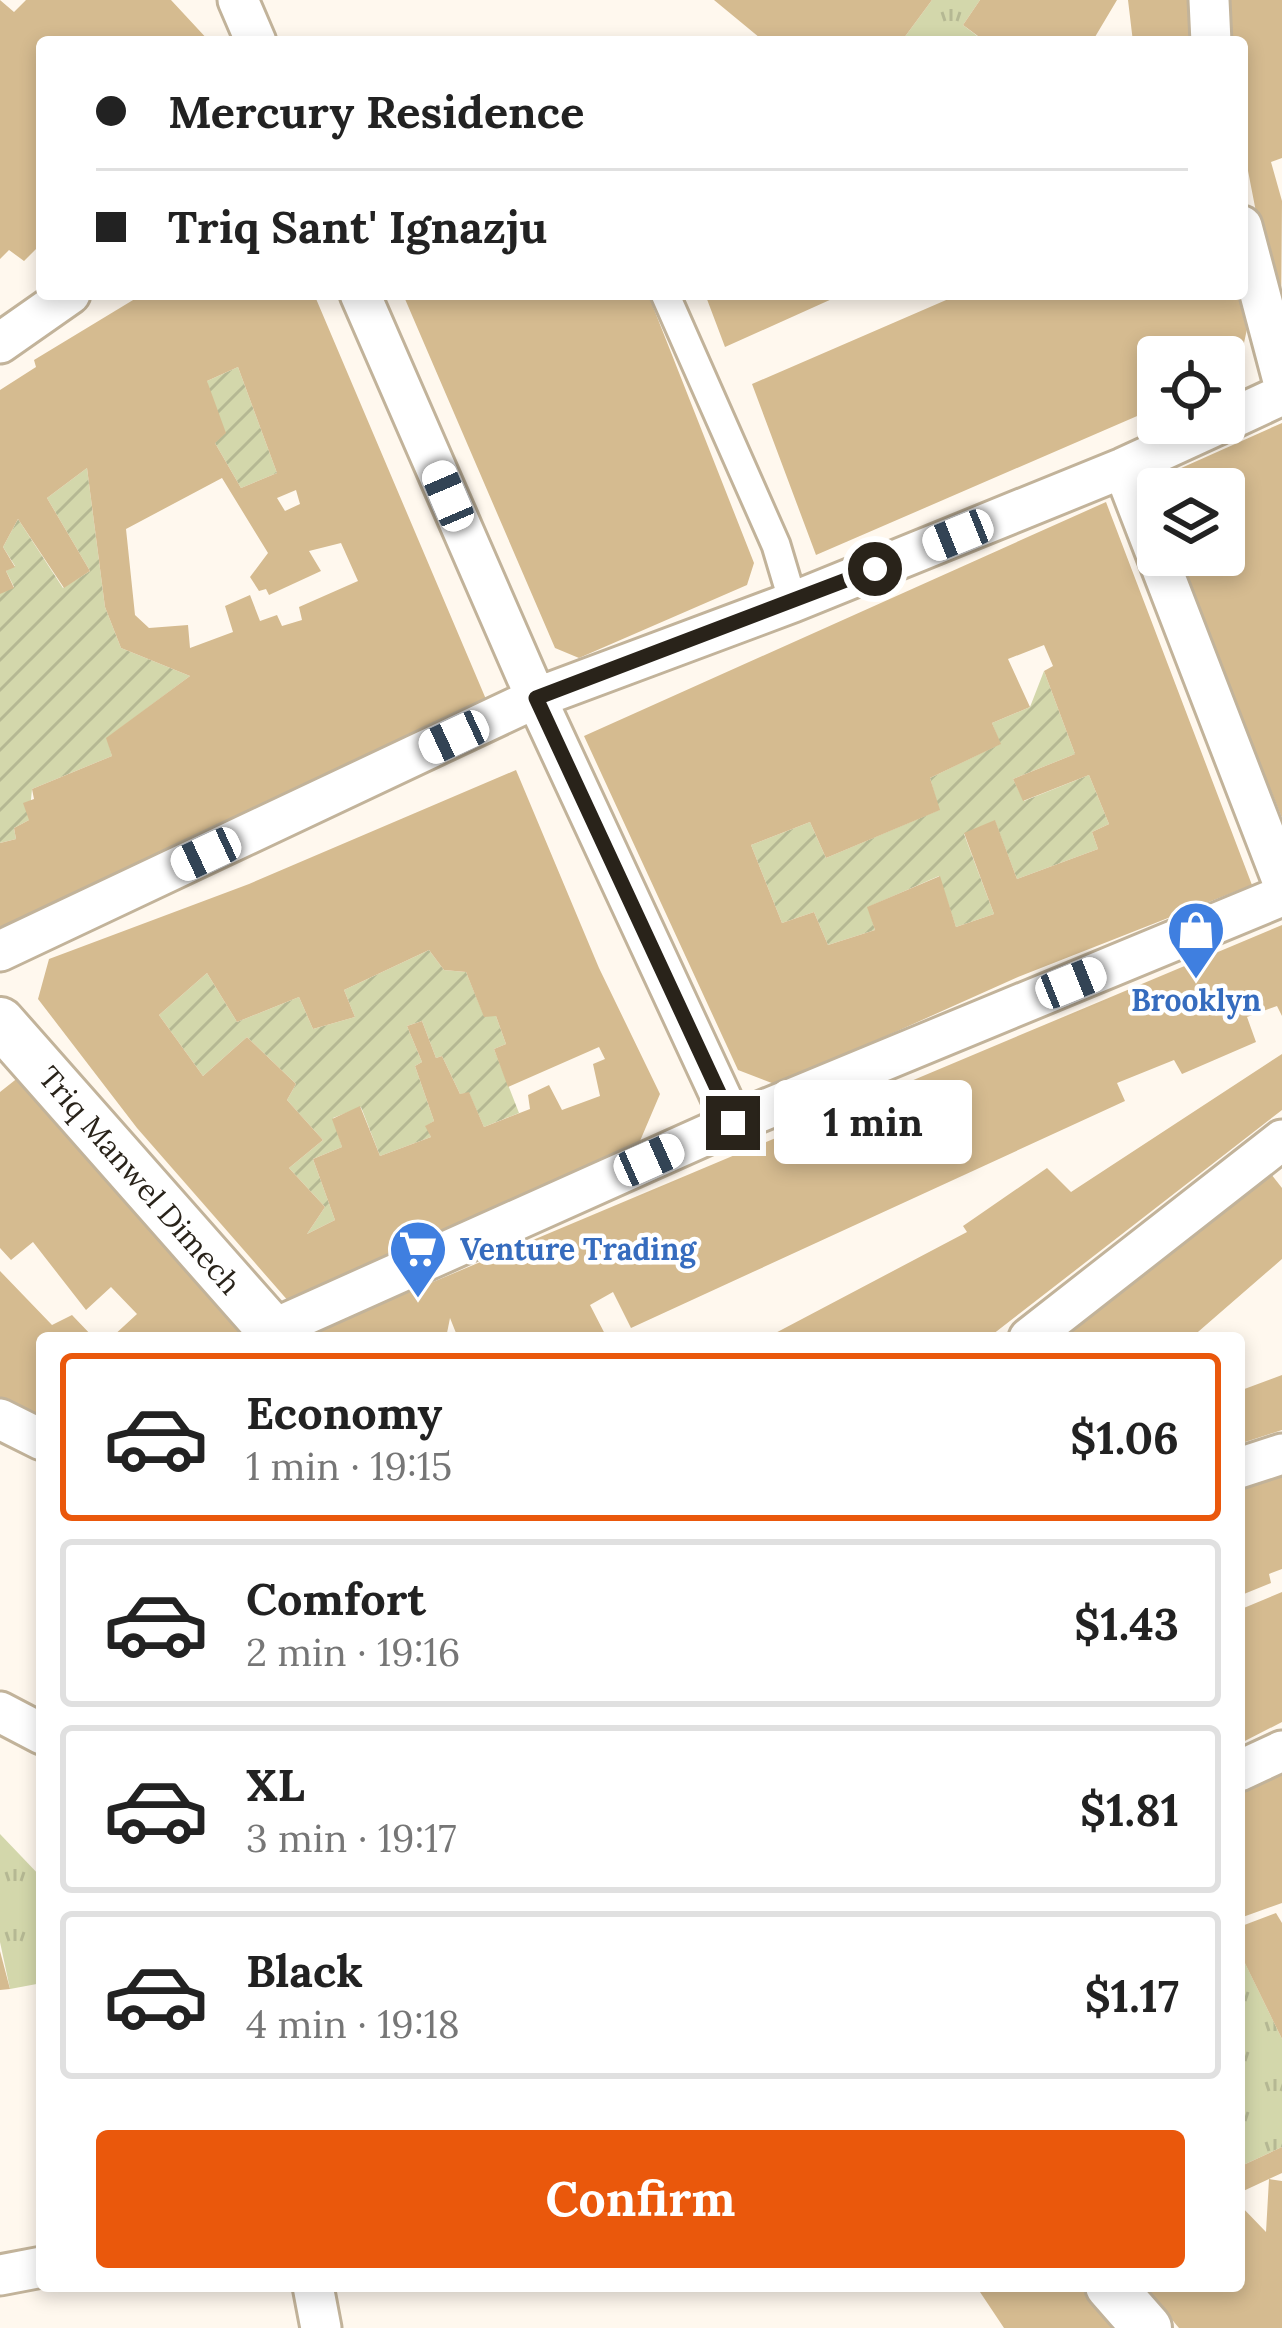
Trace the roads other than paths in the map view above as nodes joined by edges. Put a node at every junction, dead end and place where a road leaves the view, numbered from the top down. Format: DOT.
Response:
graph roads {
  1 [pos="238,0"];
  2 [pos="1209,0"];
  3 [pos="253,36"];
  4 [pos="1211,36"];
  5 [pos="1248,249"];
  6 [pos="61,300"];
  7 [pos="363,300"];
  8 [pos="668,300"];
  9 [pos="0,343"];
  10 [pos="1282,377"];
  11 [pos="1282,395"];
  12 [pos="1245,412"];
  13 [pos="1176,444"];
  14 [pos="1123,469"];
  15 [pos="793,602"];
  16 [pos="536,698"];
  17 [pos="1282,880"];
  18 [pos="1282,896"];
  19 [pos="0,952"];
  20 [pos="0,1022"];
  21 [pos="733,1123"];
  22 [pos="1279,1148"];
  23 [pos="273,1332"];
  24 [pos="279,1332"];
  25 [pos="1037,1332"];
  26 [pos="0,1419"];
  27 [pos="36,1437"];
  28 [pos="1282,1454"];
  29 [pos="1245,1466"];
  30 [pos="0,1712"];
  31 [pos="36,1731"];
  32 [pos="1282,1751"];
  33 [pos="1245,1768"];
  34 [pos="36,2268"];
  35 [pos="0,2275"];
  36 [pos="314,2292"];
  37 [pos="1115,2292"];
  38 [pos="321,2328"];
  39 [pos="1148,2328"];
  1 -- 3 [label="street"];
  2 -- 4 [label="street"];
  5 -- 10 [label="street"];
  6 -- 9 [label="street"];
  7 -- 16 [label="street"];
  8 -- 15 [label="street"];
  11 -- 12 [label="street"];
  13 -- 14 [label="street"];
  14 -- 15 [label="street"];
  14 -- 17 [label="street"];
  15 -- 16 [label="street"];
  16 -- 19 [label="street"];
  16 -- 21 [label="street"];
  18 -- 21 [label="street"];
  20 -- 23 [label="street, Triq Manwel Dimech"];
  21 -- 24 [label="street"];
  22 -- 25 [label="street"];
  26 -- 27 [label="street"];
  28 -- 29 [label="street"];
  30 -- 31 [label="street"];
  32 -- 33 [label="street"];
  34 -- 35 [label="street"];
  36 -- 38 [label="street"];
  37 -- 39 [label="street"];
}
